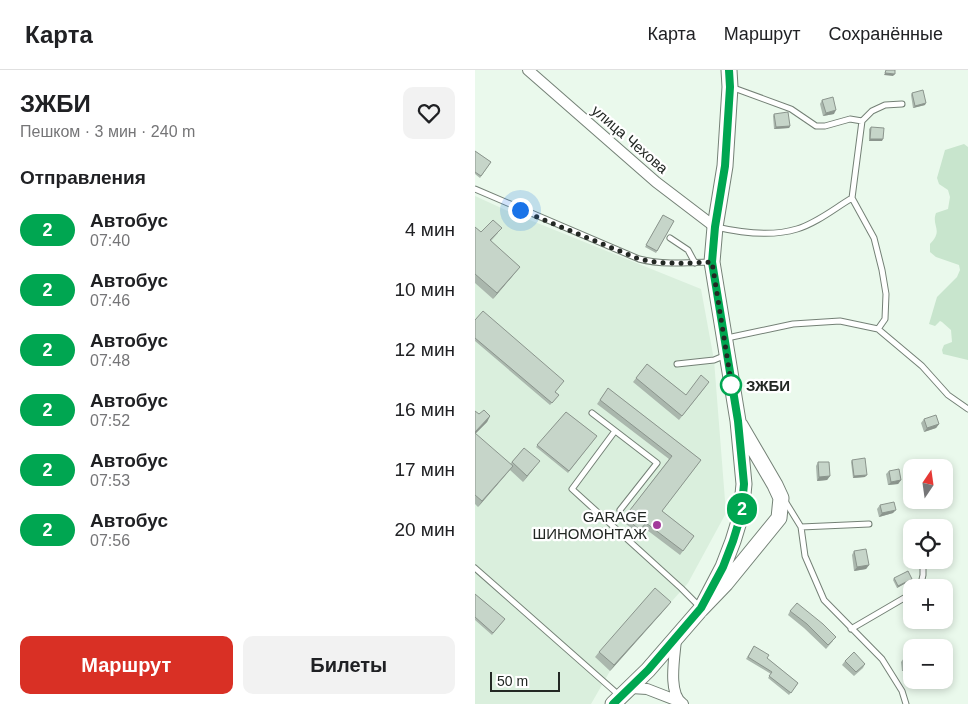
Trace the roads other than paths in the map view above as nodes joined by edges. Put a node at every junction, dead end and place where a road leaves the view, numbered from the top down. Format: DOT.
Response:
graph roads {
  1 [pos="528,70"];
  2 [pos="729,70"];
  3 [pos="730,87"];
  4 [pos="902,104"];
  5 [pos="862,121"];
  6 [pos="475,189"];
  7 [pos="852,198"];
  8 [pos="715,227"];
  9 [pos="670,238"];
  10 [pos="712,262"];
  11 [pos="695,263"];
  12 [pos="878,329"];
  13 [pos="724,339"];
  14 [pos="726,355"];
  15 [pos="677,364"];
  16 [pos="968,410"];
  17 [pos="592,413"];
  18 [pos="738,421"];
  19 [pos="615,431"];
  20 [pos="775,485"];
  21 [pos="621,510"];
  22 [pos="869,524"];
  23 [pos="801,527"];
  24 [pos="475,568"];
  25 [pos="903,599"];
  26 [pos="701,608"];
  27 [pos="851,630"];
  28 [pos="676,638"];
  29 [pos="621,696"];
  30 [pos="679,703"];
  31 [pos="906,704"];
  1 -- 8 [label="street, улица Чехова"];
  2 -- 3 [label="street"];
  3 -- 5 [label="lane"];
  3 -- 8 [label="street"];
  4 -- 5 [label="lane"];
  5 -- 7 [label="lane"];
  6 -- 11 [label="lane"];
  7 -- 8 [label="lane"];
  7 -- 12 [label="lane"];
  8 -- 10 [label="street"];
  9 -- 11 [label="lane"];
  10 -- 11 [label="lane"];
  10 -- 13 [label="street"];
  12 -- 13 [label="lane"];
  12 -- 16 [label="lane"];
  13 -- 14 [label="street"];
  14 -- 15 [label="lane"];
  14 -- 18 [label="street"];
  17 -- 19 [label="lane"];
  18 -- 20 [label="street"];
  18 -- 26 [label="street"];
  19 -- 21 [label="lane"];
  19 -- 26 [label="lane"];
  20 -- 23 [label="lane"];
  20 -- 26 [label="street"];
  22 -- 23 [label="lane"];
  23 -- 27 [label="lane"];
  24 -- 29 [label="lane"];
  25 -- 27 [label="lane"];
  26 -- 28 [label="street"];
  27 -- 31 [label="lane"];
  28 -- 29 [label="street"];
  28 -- 30 [label="street"];
  29 -- 30 [label="street"];
}
